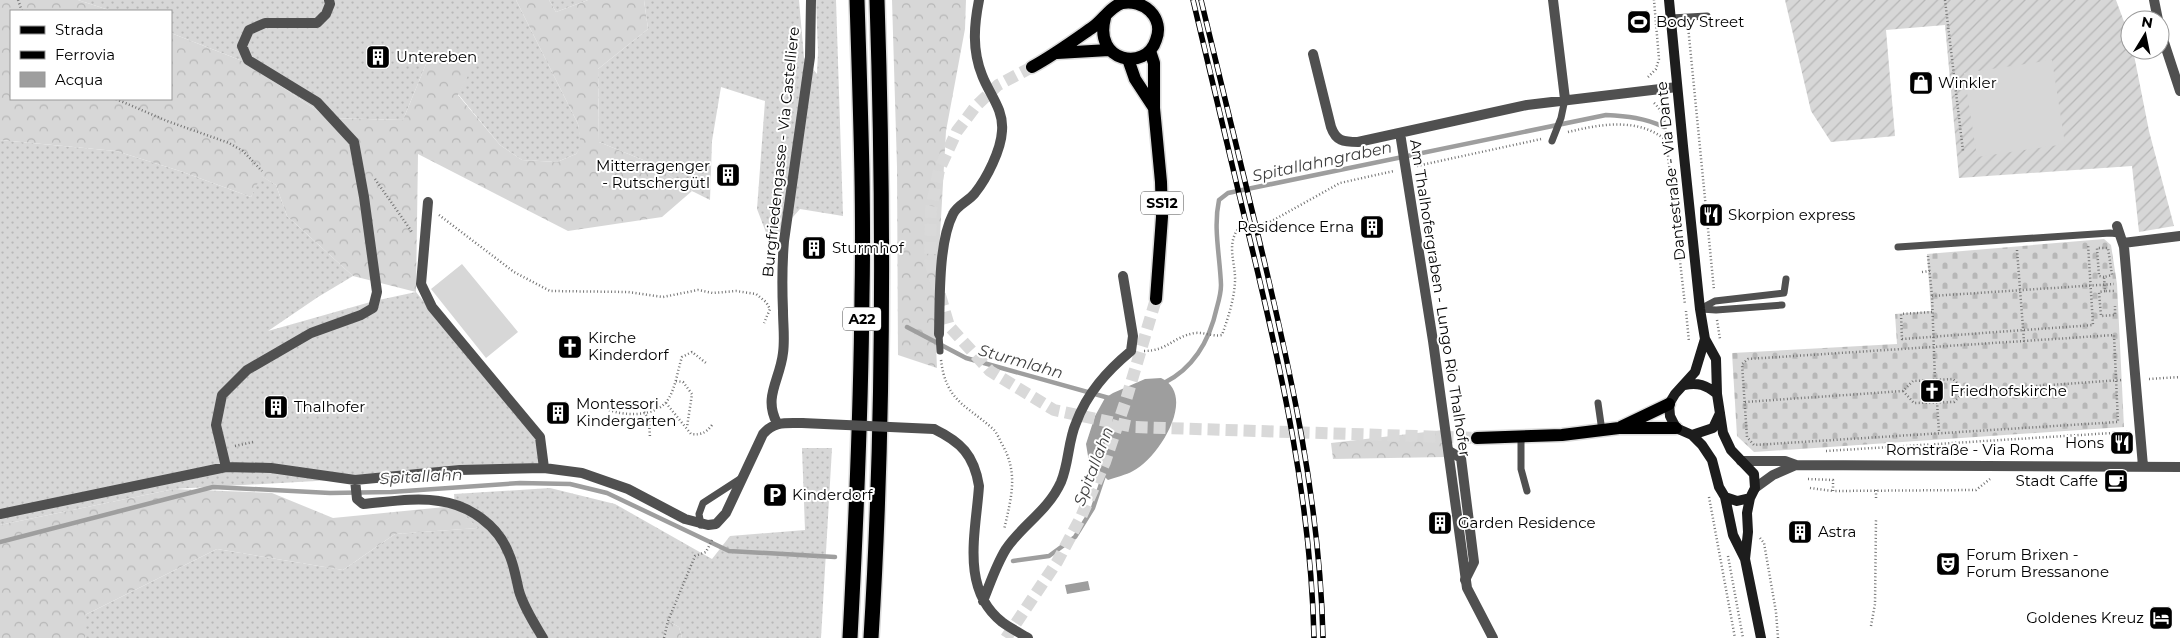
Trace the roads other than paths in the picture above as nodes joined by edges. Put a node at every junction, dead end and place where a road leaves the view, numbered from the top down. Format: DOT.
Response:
graph roads {
  1 [pos="329,0"];
  2 [pos="811,0"];
  3 [pos="857,0"];
  4 [pos="878,0"];
  5 [pos="979,0"];
  6 [pos="1554,0"];
  7 [pos="1669,0"];
  8 [pos="1144,3"];
  9 [pos="1110,9"];
  10 [pos="1707,16"];
  11 [pos="1671,18"];
  12 [pos="1109,50"];
  13 [pos="1150,51"];
  14 [pos="1057,54"];
  15 [pos="1313,54"];
  16 [pos="1128,59"];
  17 [pos="2170,60"];
  18 [pos="1032,67"];
  19 [pos="1677,87"];
  20 [pos="2180,91"];
  21 [pos="1565,99"];
  22 [pos="1154,108"];
  23 [pos="1400,133"];
  24 [pos="1552,141"];
  25 [pos="427,205"];
  26 [pos="2120,234"];
  27 [pos="2180,236"];
  28 [pos="1898,247"];
  29 [pos="1123,276"];
  30 [pos="1786,279"];
  31 [pos="1156,299"];
  32 [pos="1782,305"];
  33 [pos="1700,309"];
  34 [pos="939,336"];
  35 [pos="1705,339"];
  36 [pos="940,351"];
  37 [pos="1684,385"];
  38 [pos="1718,394"];
  39 [pos="1598,403"];
  40 [pos="1669,404"];
  41 [pos="1720,412"];
  42 [pos="777,423"];
  43 [pos="1619,428"];
  44 [pos="1676,428"];
  45 [pos="1602,431"];
  46 [pos="1692,435"];
  47 [pos="1477,438"];
  48 [pos="1521,438"];
  49 [pos="1449,451"];
  50 [pos="1741,462"];
  51 [pos="1796,465"];
  52 [pos="2143,466"];
  53 [pos="226,467"];
  54 [pos="2180,467"];
  55 [pos="544,468"];
  56 [pos="742,478"];
  57 [pos="355,483"];
  58 [pos="1755,488"];
  59 [pos="1527,491"];
  60 [pos="1724,497"];
  61 [pos="1750,498"];
  62 [pos="0,514"];
  63 [pos="701,525"];
  64 [pos="1745,559"];
  65 [pos="1465,580"];
  66 [pos="983,601"];
  67 [pos="544,638"];
  68 [pos="850,638"];
  69 [pos="871,638"];
  70 [pos="1028,638"];
  71 [pos="1493,638"];
  72 [pos="1761,638"];
  1 -- 53 [label="street"];
  2 -- 42 [label="street, Burgfriedengasse - Via Castelliere"];
  3 -- 68 [label="highway, A22"];
  4 -- 69 [label="highway, A22"];
  5 -- 34 [label="street"];
  6 -- 21 [label="street"];
  7 -- 11 [label="main road, Dantestraße - Via Dante"];
  8 -- 9 [label="main road, SS12"];
  8 -- 13 [label="main road, SS12"];
  9 -- 12 [label="main road"];
  9 -- 14 [label="main road"];
  10 -- 11 [label="lane"];
  11 -- 19 [label="main road, Dantestraße - Via Dante"];
  12 -- 14 [label="main road"];
  12 -- 16 [label="main road"];
  13 -- 16 [label="main road"];
  13 -- 22 [label="main road, SS12"];
  14 -- 18 [label="main road"];
  15 -- 23 [label="street, Am Thalhofergraben - Lungo Rio Thalhofer"];
  16 -- 22 [label="main road, SS12"];
  17 -- 20 [label="street"];
  19 -- 21 [label="street, Am Thalhofergraben - Lungo Rio Thalhofer"];
  19 -- 33 [label="main road, Dantestraße - Via Dante"];
  21 -- 23 [label="street, Am Thalhofergraben - Lungo Rio Thalhofer"];
  21 -- 24 [label="lane"];
  22 -- 31 [label="main road, SS12"];
  23 -- 49 [label="street, Am Thalhofergraben - Lungo Rio Thalhofer"];
  25 -- 55 [label="street"];
  26 -- 27 [label="street"];
  26 -- 28 [label="lane"];
  26 -- 52 [label="street"];
  29 -- 66 [label="street"];
  30 -- 33 [label="lane"];
  32 -- 33 [label="lane"];
  33 -- 35 [label="main road, Dantestraße - Via Dante"];
  34 -- 36 [label="lane"];
  35 -- 37 [label="main road, Dantestraße - Via Dante"];
  35 -- 38 [label="main road, Dantestraße - Via Dante"];
  37 -- 38 [label="main road"];
  37 -- 40 [label="main road, Dantestraße - Via Dante"];
  38 -- 41 [label="main road, Dantestraße - Via Dante"];
  39 -- 45 [label="lane"];
  40 -- 43 [label="main road"];
  40 -- 44 [label="main road"];
  41 -- 46 [label="main road"];
  41 -- 50 [label="main road, Dantestraße - Via Dante"];
  42 -- 56 [label="street"];
  42 -- 66 [label="street, bridge"];
  43 -- 44 [label="main road"];
  43 -- 45 [label="main road"];
  44 -- 46 [label="main road"];
  45 -- 48 [label="main road"];
  46 -- 60 [label="main road"];
  47 -- 48 [label="main road"];
  48 -- 59 [label="lane"];
  49 -- 65 [label="street, Am Thalhofergraben - Lungo Rio Thalhofer"];
  49 -- 65 [label="street"];
  50 -- 51 [label="street, Romstraße - Via Roma"];
  50 -- 58 [label="main road, Dantestraße - Via Dante"];
  51 -- 52 [label="street, Romstraße - Via Roma"];
  51 -- 58 [label="street, Romstraße - Via Roma"];
  52 -- 54 [label="street, Romstraße - Via Roma"];
  53 -- 57 [label="street"];
  53 -- 62 [label="street"];
  55 -- 57 [label="street"];
  55 -- 63 [label="street"];
  56 -- 63 [label="street"];
  56 -- 63 [label="lane"];
  57 -- 67 [label="street"];
  58 -- 61 [label="main road"];
  60 -- 61 [label="main road"];
  60 -- 64 [label="main road"];
  61 -- 64 [label="main road"];
  64 -- 72 [label="main road"];
  65 -- 71 [label="street"];
  66 -- 70 [label="street"];
}
